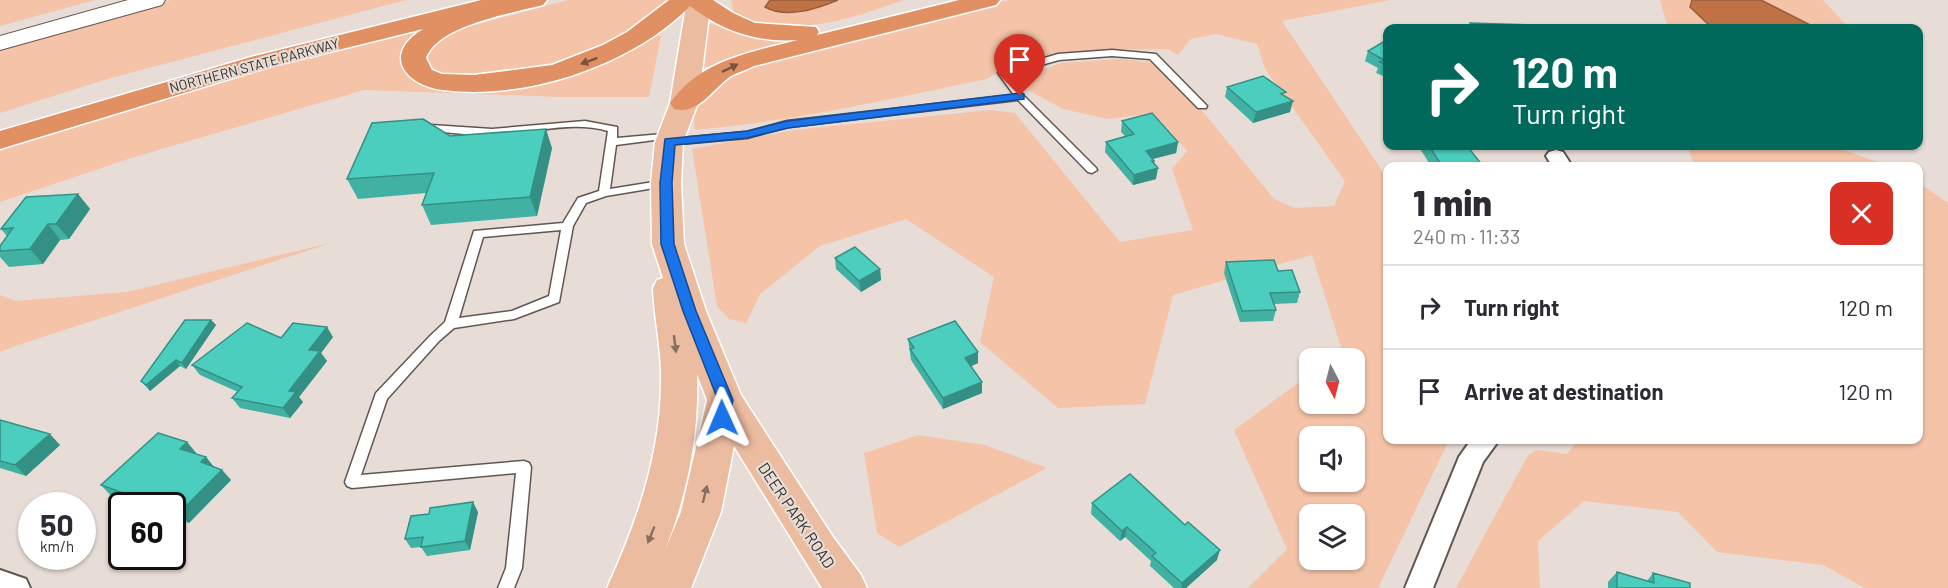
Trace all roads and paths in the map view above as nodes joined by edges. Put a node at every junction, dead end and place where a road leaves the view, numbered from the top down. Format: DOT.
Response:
graph roads {
  1 [pos="124,0"];
  2 [pos="154,0"];
  3 [pos="458,0"];
  4 [pos="510,0"];
  5 [pos="535,0"];
  6 [pos="949,0"];
  7 [pos="988,0"];
  8 [pos="690,1"];
  9 [pos="0,36"];
  10 [pos="0,44"];
  11 [pos="1020,96"];
  12 [pos="684,103"];
  13 [pos="1202,106"];
  14 [pos="0,125"];
  15 [pos="407,128"];
  16 [pos="670,138"];
  17 [pos="0,140"];
  18 [pos="611,142"];
  19 [pos="1092,170"];
  20 [pos="666,183"];
  21 [pos="604,193"];
  22 [pos="567,226"];
  23 [pos="668,244"];
  24 [pos="451,324"];
  25 [pos="725,400"];
  26 [pos="1483,444"];
  27 [pos="0,583"];
  28 [pos="16,588"];
  29 [pos="507,588"];
  30 [pos="628,588"];
  31 [pos="670,588"];
  32 [pos="846,588"];
  33 [pos="1419,588"];
  1 -- 9 [label="street"];
  2 -- 10 [label="street"];
  3 -- 14 [label="highway, NORTHERN STATE PARKWAY"];
  4 -- 17 [label="highway, NORTHERN STATE PARKWAY"];
  8 -- 5 [label="highway, one-way"];
  6 -- 8 [label="highway"];
  12 -- 7 [label="highway, one-way"];
  8 -- 12 [label="main road, DEER PARK ROAD"];
  8 -- 16 [label="main road, DEER PARK ROAD"];
  11 -- 13 [label="lane"];
  11 -- 16 [label="lane"];
  11 -- 19 [label="lane"];
  12 -- 16 [label="main road, DEER PARK ROAD"];
  15 -- 18 [label="lane"];
  16 -- 18 [label="lane"];
  16 -- 20 [label="main road, DEER PARK ROAD"];
  18 -- 21 [label="lane"];
  20 -- 21 [label="lane"];
  20 -- 23 [label="main road, DEER PARK ROAD"];
  21 -- 22 [label="lane"];
  22 -- 24 [label="lane"];
  22 -- 24 [label="lane"];
  23 -- 25 [label="main road, DEER PARK ROAD"];
  23 -- 30 [label="main road, one-way"];
  24 -- 29 [label="lane"];
  31 -- 25 [label="main road, one-way"];
  25 -- 32 [label="main road, DEER PARK ROAD"];
  26 -- 33 [label="street"];
  27 -- 28 [label="street"];
}
